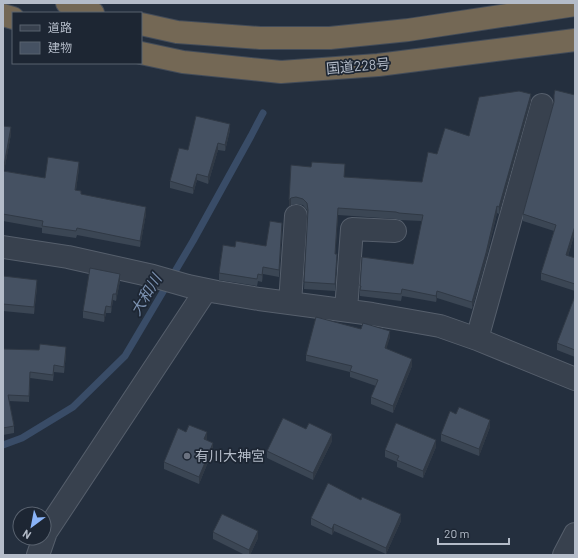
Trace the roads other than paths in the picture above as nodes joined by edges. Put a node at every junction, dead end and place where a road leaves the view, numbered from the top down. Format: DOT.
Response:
graph roads {
  1 [pos="67,3"];
  2 [pos="575,5"];
  3 [pos="90,12"];
  4 [pos="142,24"];
  5 [pos="575,40"];
  6 [pos="142,53"];
  7 [pos="542,105"];
  8 [pos="296,216"];
  9 [pos="395,231"];
  10 [pos="3,247"];
  11 [pos="197,288"];
  12 [pos="290,303"];
  13 [pos="346,310"];
  14 [pos="477,339"];
  15 [pos="575,379"];
  16 [pos="575,534"];
  17 [pos="38,555"];
  18 [pos="564,555"];
  1 -- 3 [label="highway"];
  2 -- 4 [label="highway"];
  5 -- 6 [label="highway, 国道228号"];
  7 -- 14 [label="street"];
  8 -- 12 [label="street"];
  9 -- 13 [label="street"];
  10 -- 11 [label="street"];
  11 -- 12 [label="street"];
  11 -- 17 [label="street"];
  12 -- 13 [label="street"];
  13 -- 14 [label="street"];
  14 -- 15 [label="street"];
  16 -- 18 [label="street"];
}
